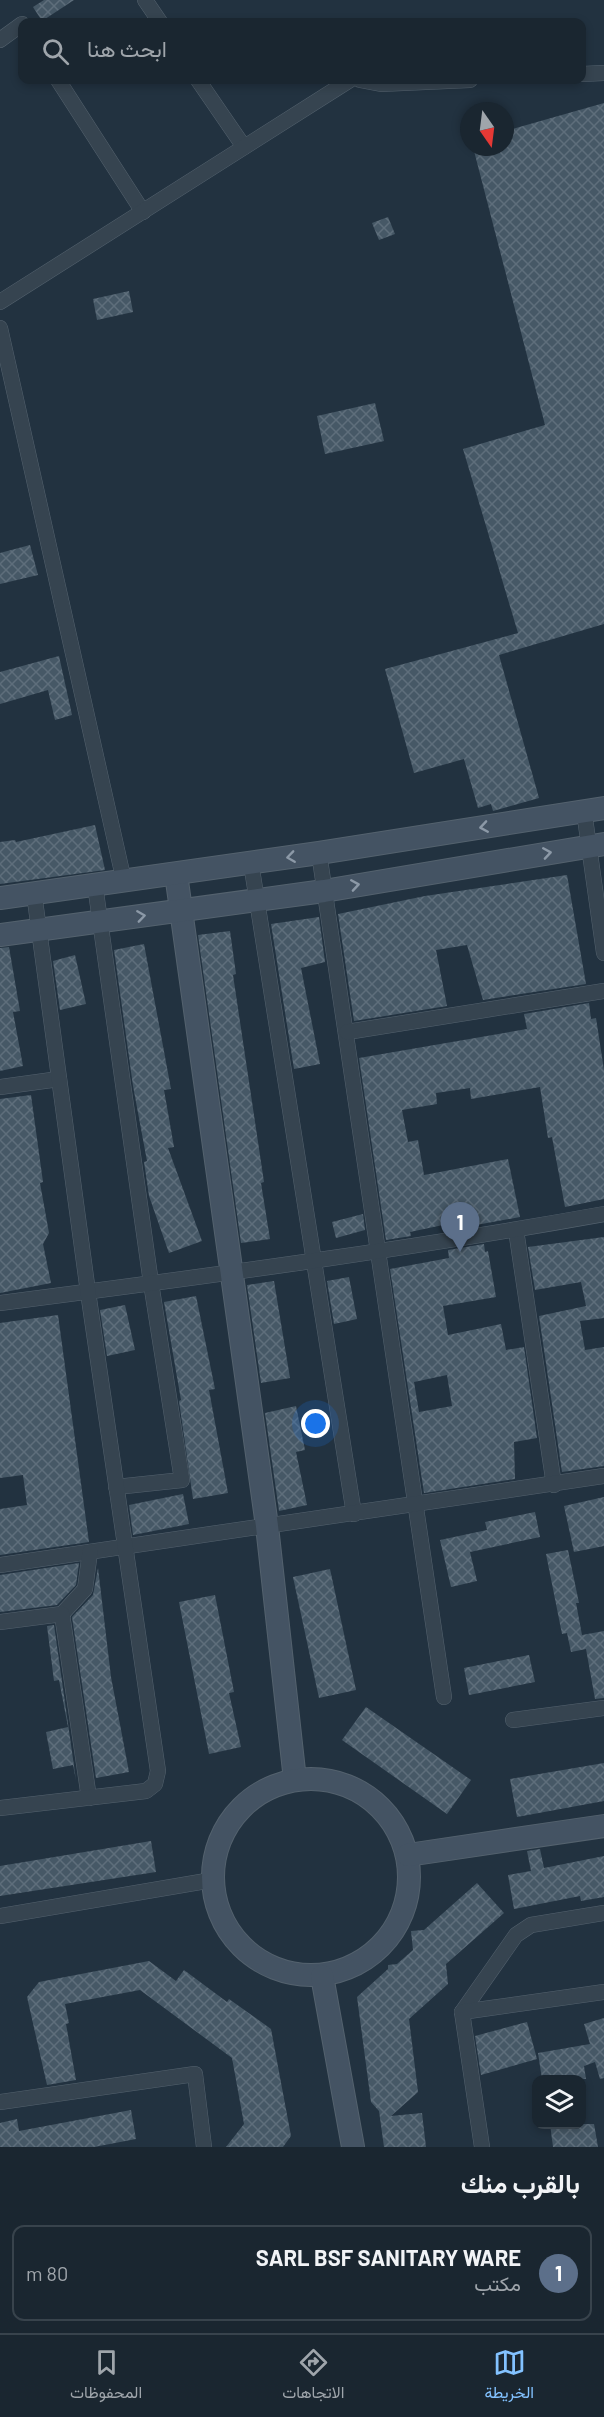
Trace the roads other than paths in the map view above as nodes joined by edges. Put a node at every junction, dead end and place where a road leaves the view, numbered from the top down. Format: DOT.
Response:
graph roads {
  1 [pos="145,0"];
  2 [pos="157,18"];
  3 [pos="18,27"];
  4 [pos="0,40"];
  5 [pos="604,73"];
  6 [pos="586,74"];
  7 [pos="61,84"];
  8 [pos="201,84"];
  9 [pos="344,84"];
  10 [pos="244,147"];
  11 [pos="143,212"];
  12 [pos="0,302"];
  13 [pos="0,328"];
  14 [pos="594,810"];
  15 [pos="596,846"];
  16 [pos="319,853"];
  17 [pos="251,863"];
  18 [pos="176,874"];
  19 [pos="124,881"];
  20 [pos="95,885"];
  21 [pos="324,891"];
  22 [pos="34,893"];
  23 [pos="0,897"];
  24 [pos="256,900"];
  25 [pos="181,911"];
  26 [pos="100,922"];
  27 [pos="39,930"];
  28 [pos="0,935"];
  29 [pos="604,953"];
  30 [pos="604,991"];
  31 [pos="347,1032"];
  32 [pos="59,1079"];
  33 [pos="0,1087"];
  34 [pos="604,1214"];
  35 [pos="516,1230"];
  36 [pos="378,1251"];
  37 [pos="314,1260"];
  38 [pos="231,1272"];
  39 [pos="151,1283"];
  40 [pos="88,1292"];
  41 [pos="0,1303"];
  42 [pos="604,1476"];
  43 [pos="554,1485"];
  44 [pos="116,1488"];
  45 [pos="415,1505"];
  46 [pos="354,1514"];
  47 [pos="267,1526"];
  48 [pos="125,1547"];
  49 [pos="90,1552"];
  50 [pos="0,1565"];
  51 [pos="62,1614"];
  52 [pos="0,1622"];
  53 [pos="444,1697"];
  54 [pos="604,1708"];
  55 [pos="513,1720"];
  56 [pos="295,1780"];
  57 [pos="88,1797"];
  58 [pos="0,1808"];
  59 [pos="604,1826"];
  60 [pos="408,1855"];
  61 [pos="212,1880"];
  62 [pos="604,1913"];
  63 [pos="0,1916"];
  64 [pos="322,1976"];
  65 [pos="604,1992"];
  66 [pos="462,2012"];
  67 [pos="0,2102"];
  68 [pos="204,2147"];
  69 [pos="353,2147"];
  70 [pos="482,2147"];
  1 -- 2 [label="street"];
  3 -- 4 [label="street"];
  5 -- 6 [label="street"];
  7 -- 11 [label="street"];
  8 -- 10 [label="street"];
  9 -- 10 [label="street"];
  10 -- 11 [label="street"];
  11 -- 12 [label="street"];
  13 -- 19 [label="street"];
  14 -- 15 [label="street"];
  14 -- 16 [label="street, one-way"];
  21 -- 15 [label="street, one-way"];
  15 -- 29 [label="street"];
  16 -- 17 [label="street, one-way"];
  16 -- 21 [label="street"];
  17 -- 18 [label="street"];
  17 -- 24 [label="street"];
  18 -- 19 [label="street"];
  18 -- 25 [label="street"];
  19 -- 20 [label="street"];
  20 -- 22 [label="street"];
  20 -- 26 [label="street"];
  21 -- 24 [label="street"];
  21 -- 31 [label="street"];
  22 -- 23 [label="street"];
  22 -- 27 [label="street"];
  24 -- 25 [label="street"];
  24 -- 37 [label="street"];
  26 -- 25 [label="street, one-way"];
  25 -- 38 [label="street"];
  26 -- 27 [label="street"];
  26 -- 39 [label="street"];
  27 -- 28 [label="street"];
  27 -- 32 [label="street"];
  30 -- 31 [label="street"];
  31 -- 36 [label="street"];
  32 -- 33 [label="street"];
  32 -- 40 [label="street"];
  34 -- 35 [label="street"];
  35 -- 36 [label="street"];
  35 -- 43 [label="street"];
  36 -- 37 [label="street"];
  36 -- 45 [label="street"];
  37 -- 38 [label="street"];
  37 -- 46 [label="street"];
  38 -- 39 [label="street"];
  38 -- 47 [label="street"];
  39 -- 40 [label="street"];
  39 -- 44 [label="street"];
  40 -- 41 [label="street"];
  40 -- 44 [label="street"];
  42 -- 43 [label="street"];
  43 -- 45 [label="street"];
  44 -- 48 [label="street"];
  45 -- 46 [label="street"];
  45 -- 53 [label="street"];
  46 -- 47 [label="street"];
  47 -- 48 [label="street"];
  47 -- 56 [label="street"];
  48 -- 49 [label="street"];
  48 -- 57 [label="street"];
  49 -- 50 [label="street"];
  49 -- 51 [label="street"];
  51 -- 52 [label="street"];
  51 -- 57 [label="street"];
  54 -- 55 [label="street"];
  56 -- 60 [label="street"];
  56 -- 61 [label="street"];
  57 -- 58 [label="street"];
  59 -- 60 [label="street"];
  60 -- 64 [label="street"];
  61 -- 63 [label="street"];
  61 -- 64 [label="street"];
  62 -- 66 [label="street"];
  64 -- 69 [label="street"];
  65 -- 66 [label="street"];
  66 -- 70 [label="street"];
  67 -- 68 [label="street"];
}
